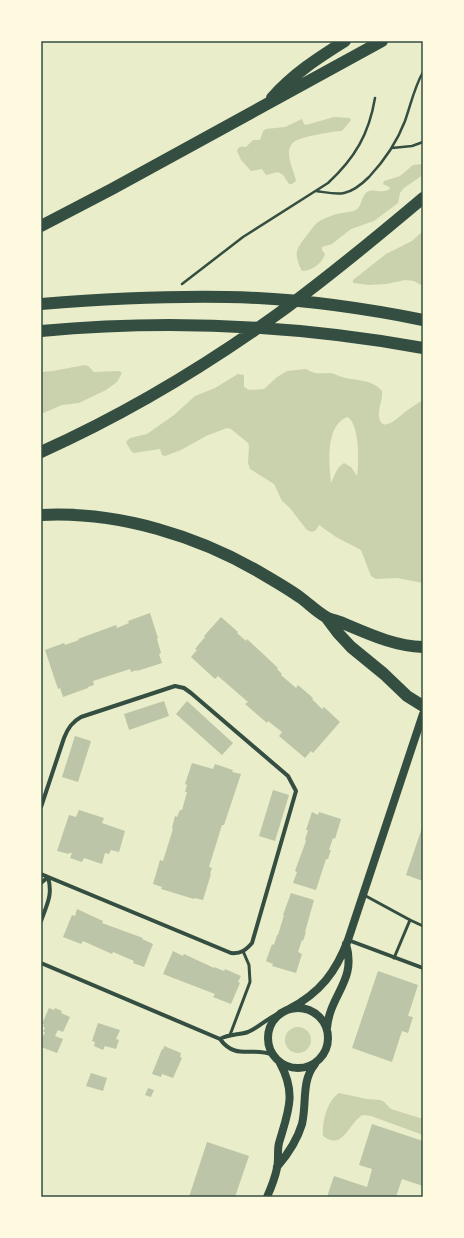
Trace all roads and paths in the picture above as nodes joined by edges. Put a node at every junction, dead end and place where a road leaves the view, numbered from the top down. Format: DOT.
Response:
graph roads {
  1 [pos="344,41"];
  2 [pos="382,41"];
  3 [pos="423,72"];
  4 [pos="375,98"];
  5 [pos="267,104"];
  6 [pos="423,142"];
  7 [pos="392,148"];
  8 [pos="316,190"];
  9 [pos="423,198"];
  10 [pos="41,226"];
  11 [pos="166,297"];
  12 [pos="41,304"];
  13 [pos="423,320"];
  14 [pos="41,331"];
  15 [pos="423,348"];
  16 [pos="41,452"];
  17 [pos="41,515"];
  18 [pos="326,617"];
  19 [pos="423,647"];
  20 [pos="423,706"];
  21 [pos="423,714"];
  22 [pos="41,807"];
  23 [pos="41,874"];
  24 [pos="48,877"];
  25 [pos="41,883"];
  26 [pos="362,894"];
  27 [pos="410,920"];
  28 [pos="41,921"];
  29 [pos="423,926"];
  30 [pos="347,942"];
  31 [pos="243,951"];
  32 [pos="394,958"];
  33 [pos="41,963"];
  34 [pos="423,968"];
  35 [pos="289,1009"];
  36 [pos="281,1013"];
  37 [pos="327,1028"];
  38 [pos="230,1035"];
  39 [pos="220,1039"];
  40 [pos="276,1059"];
  41 [pos="316,1063"];
  42 [pos="278,1168"];
  43 [pos="267,1197"];
  1 -- 5 [label="highway"];
  2 -- 5 [label="highway"];
  3 -- 7 [label="path"];
  4 -- 8 [label="path"];
  5 -- 10 [label="highway"];
  6 -- 7 [label="path"];
  7 -- 8 [label="path"];
  8 -- 11 [label="path"];
  9 -- 16 [label="highway"];
  11 -- 12 [label="highway"];
  11 -- 13 [label="highway"];
  14 -- 15 [label="highway"];
  17 -- 18 [label="highway"];
  18 -- 19 [label="highway"];
  18 -- 20 [label="highway"];
  21 -- 26 [label="main road"];
  22 -- 31 [label="street"];
  23 -- 24 [label="street"];
  24 -- 25 [label="street"];
  24 -- 28 [label="street"];
  24 -- 31 [label="street"];
  26 -- 27 [label="lane"];
  26 -- 30 [label="main road"];
  27 -- 29 [label="lane"];
  27 -- 32 [label="lane"];
  30 -- 32 [label="street"];
  30 -- 35 [label="main road"];
  30 -- 37 [label="main road"];
  31 -- 38 [label="lane"];
  32 -- 34 [label="street"];
  33 -- 39 [label="street"];
  35 -- 36 [label="main road"];
  35 -- 37 [label="main road"];
  36 -- 38 [label="street"];
  36 -- 40 [label="main road"];
  37 -- 41 [label="main road"];
  38 -- 39 [label="street"];
  39 -- 40 [label="street"];
  40 -- 41 [label="main road"];
  40 -- 42 [label="main road"];
  41 -- 42 [label="main road"];
  42 -- 43 [label="main road"];
}
